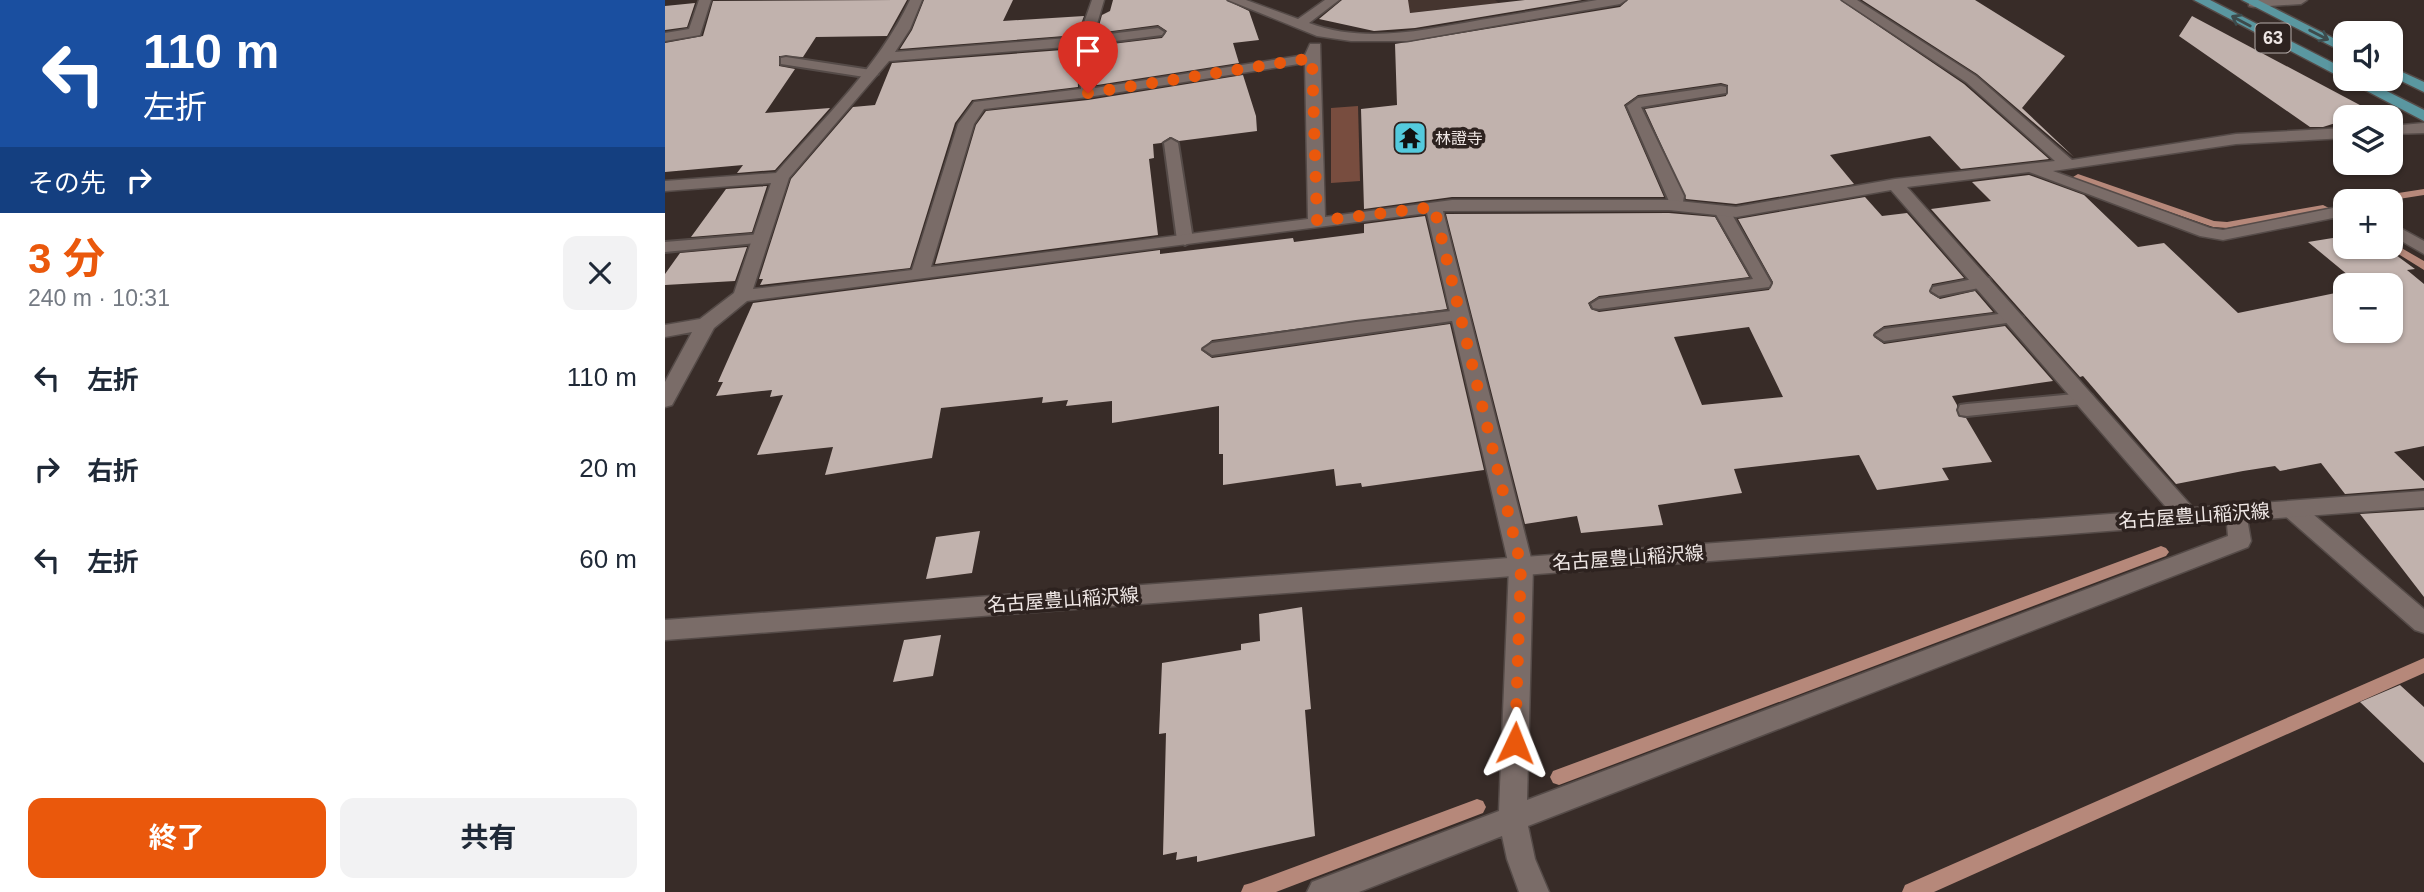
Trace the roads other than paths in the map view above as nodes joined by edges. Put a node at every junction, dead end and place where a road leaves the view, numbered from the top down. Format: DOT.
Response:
graph roads {
  1 [pos="705,0"];
  2 [pos="916,0"];
  3 [pos="1098,0"];
  4 [pos="1234,0"];
  5 [pos="1333,0"];
  6 [pos="1620,0"];
  7 [pos="1848,0"];
  8 [pos="2200,0"];
  9 [pos="2301,0"];
  10 [pos="2251,1"];
  11 [pos="1301,23"];
  12 [pos="1157,32"];
  13 [pos="1322,33"];
  14 [pos="665,37"];
  15 [pos="1085,40"];
  16 [pos="2333,43"];
  17 [pos="885,57"];
  18 [pos="1312,58"];
  19 [pos="786,61"];
  20 [pos="2333,69"];
  21 [pos="871,74"];
  22 [pos="2403,78"];
  23 [pos="2424,88"];
  24 [pos="1721,90"];
  25 [pos="2375,91"];
  26 [pos="1088,93"];
  27 [pos="2424,116"];
  28 [pos="2424,128"];
  29 [pos="2403,129"];
  30 [pos="2333,134"];
  31 [pos="1171,144"];
  32 [pos="2069,164"];
  33 [pos="2027,167"];
  34 [pos="781,177"];
  35 [pos="1895,184"];
  36 [pos="665,186"];
  37 [pos="1677,205"];
  38 [pos="1434,207"];
  39 [pos="1722,211"];
  40 [pos="2333,213"];
  41 [pos="1317,221"];
  42 [pos="2403,236"];
  43 [pos="761,239"];
  44 [pos="1185,240"];
  45 [pos="665,247"];
  46 [pos="2424,249"];
  47 [pos="920,274"];
  48 [pos="1983,282"];
  49 [pos="1939,291"];
  50 [pos="742,296"];
  51 [pos="1599,304"];
  52 [pos="1460,315"];
  53 [pos="2014,317"];
  54 [pos="706,324"];
  55 [pos="665,331"];
  56 [pos="1884,335"];
  57 [pos="1213,349"];
  58 [pos="2085,399"];
  59 [pos="665,400"];
  60 [pos="1967,410"];
  61 [pos="2424,499"];
  62 [pos="2292,509"];
  63 [pos="2237,513"];
  64 [pos="2187,516"];
  65 [pos="1521,566"];
  66 [pos="2424,624"];
  67 [pos="665,630"];
  68 [pos="1513,819"];
  69 [pos="1322,892"];
  70 [pos="1534,892"];
  1 -- 14 [label="street"];
  2 -- 17 [label="street"];
  3 -- 15 [label="street"];
  4 -- 11 [label="street"];
  5 -- 11 [label="street"];
  6 -- 13 [label="street"];
  7 -- 32 [label="street"];
  20 -- 8 [label="main road, 63, one-way"];
  9 -- 10 [label="street"];
  10 -- 16 [label="main road, 63, one-way"];
  11 -- 13 [label="street"];
  12 -- 15 [label="lane"];
  13 -- 18 [label="street"];
  15 -- 17 [label="street"];
  15 -- 26 [label="street"];
  17 -- 21 [label="street"];
  18 -- 26 [label="street"];
  18 -- 41 [label="street"];
  19 -- 21 [label="lane"];
  21 -- 34 [label="street"];
  22 -- 23 [label="main road"];
  24 -- 37 [label="lane"];
  25 -- 27 [label="main road"];
  26 -- 47 [label="street"];
  28 -- 29 [label="street"];
  30 -- 32 [label="street"];
  31 -- 44 [label="lane"];
  32 -- 33 [label="street"];
  33 -- 35 [label="street"];
  33 -- 40 [label="street"];
  34 -- 36 [label="street"];
  34 -- 43 [label="street"];
  35 -- 39 [label="street"];
  35 -- 48 [label="street"];
  37 -- 38 [label="street"];
  37 -- 39 [label="street"];
  38 -- 41 [label="street"];
  38 -- 52 [label="street"];
  39 -- 51 [label="lane"];
  41 -- 44 [label="street"];
  42 -- 46 [label="street"];
  43 -- 45 [label="lane"];
  43 -- 50 [label="street"];
  44 -- 47 [label="street"];
  47 -- 50 [label="street"];
  48 -- 49 [label="lane"];
  48 -- 53 [label="street"];
  50 -- 54 [label="street"];
  52 -- 57 [label="lane"];
  52 -- 65 [label="street"];
  53 -- 56 [label="lane"];
  53 -- 58 [label="street"];
  54 -- 55 [label="street"];
  54 -- 59 [label="street"];
  58 -- 60 [label="lane"];
  58 -- 64 [label="street"];
  61 -- 62 [label="street, 名古屋豊山稲沢線"];
  62 -- 63 [label="street, 名古屋豊山稲沢線"];
  62 -- 66 [label="street"];
  63 -- 64 [label="street, 名古屋豊山稲沢線"];
  63 -- 68 [label="street"];
  64 -- 65 [label="street, 名古屋豊山稲沢線"];
  65 -- 67 [label="street, 名古屋豊山稲沢線"];
  65 -- 68 [label="street"];
  68 -- 69 [label="street"];
  68 -- 70 [label="street"];
}
